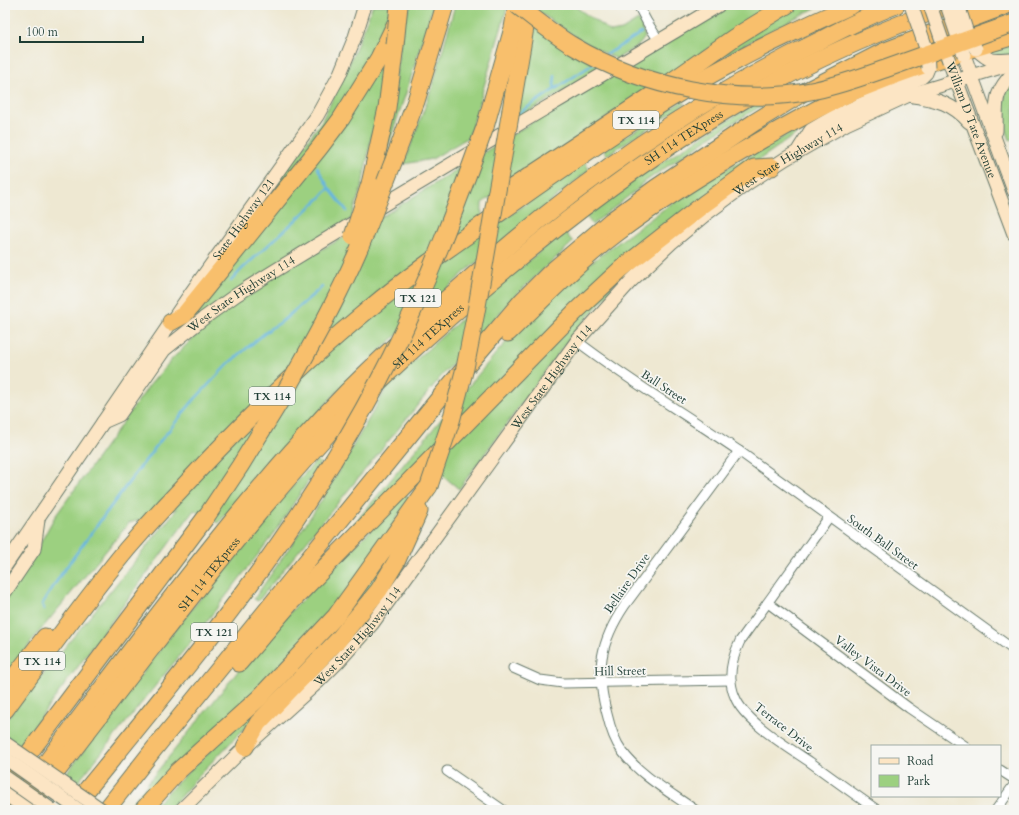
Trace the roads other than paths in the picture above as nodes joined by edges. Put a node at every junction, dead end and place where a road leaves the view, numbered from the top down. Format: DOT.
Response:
graph roads {
  1 [pos="365,5"];
  2 [pos="399,5"];
  3 [pos="405,5"];
  4 [pos="445,5"];
  5 [pos="517,5"];
  6 [pos="529,5"];
  7 [pos="638,5"];
  8 [pos="718,5"];
  9 [pos="787,5"];
  10 [pos="832,5"];
  11 [pos="852,5"];
  12 [pos="896,5"];
  13 [pos="912,5"];
  14 [pos="930,5"];
  15 [pos="948,5"];
  16 [pos="958,5"];
  17 [pos="1006,5"];
  18 [pos="1014,13"];
  19 [pos="1014,23"];
  20 [pos="806,26"];
  21 [pos="937,31"];
  22 [pos="1014,36"];
  23 [pos="659,41"];
  24 [pos="1014,61"];
  25 [pos="1014,72"];
  26 [pos="971,76"];
  27 [pos="955,80"];
  28 [pos="909,95"];
  29 [pos="974,127"];
  30 [pos="996,140"];
  31 [pos="798,151"];
  32 [pos="772,167"];
  33 [pos="1014,191"];
  34 [pos="498,214"];
  35 [pos="1014,234"];
  36 [pos="171,322"];
  37 [pos="577,341"];
  38 [pos="480,352"];
  39 [pos="285,392"];
  40 [pos="103,422"];
  41 [pos="739,451"];
  42 [pos="429,486"];
  43 [pos="39,516"];
  44 [pos="829,517"];
  45 [pos="5,566"];
  46 [pos="5,592"];
  47 [pos="768,603"];
  48 [pos="78,611"];
  49 [pos="1014,650"];
  50 [pos="513,668"];
  51 [pos="731,680"];
  52 [pos="601,683"];
  53 [pos="5,689"];
  54 [pos="5,710"];
  55 [pos="5,743"];
  56 [pos="964,745"];
  57 [pos="245,747"];
  58 [pos="154,749"];
  59 [pos="5,758"];
  60 [pos="447,771"];
  61 [pos="1001,771"];
  62 [pos="5,777"];
  63 [pos="1014,779"];
  64 [pos="5,785"];
  65 [pos="1014,785"];
  66 [pos="5,794"];
  67 [pos="12,810"];
  68 [pos="28,810"];
  69 [pos="52,810"];
  70 [pos="71,810"];
  71 [pos="79,810"];
  72 [pos="102,810"];
  73 [pos="106,810"];
  74 [pos="143,810"];
  75 [pos="181,810"];
  76 [pos="502,810"];
  77 [pos="695,810"];
  78 [pos="877,810"];
  79 [pos="996,810"];
  1 -- 36 [label="main road, State Highway 121"];
  2 -- 39 [label="highway, bridge"];
  3 -- 36 [label="highway"];
  4 -- 39 [label="highway, bridge"];
  5 -- 19 [label="highway, bridge"];
  5 -- 70 [label="highway, TX 121, bridge"];
  6 -- 42 [label="highway, bridge"];
  7 -- 23 [label="street"];
  8 -- 23 [label="main road, West State Highway 114"];
  9 -- 34 [label="highway"];
  10 -- 20 [label="highway"];
  11 -- 20 [label="highway, TX 114"];
  12 -- 67 [label="highway, SH 114 TEXpress"];
  13 -- 31 [label="main road, bridge"];
  14 -- 27 [label="main road, William D Tate Avenue, bridge"];
  15 -- 26 [label="main road, William D Tate Avenue, bridge"];
  15 -- 68 [label="highway, SH 114 TEXpress"];
  16 -- 24 [label="main road, bridge"];
  17 -- 21 [label="highway"];
  18 -- 21 [label="highway"];
  20 -- 34 [label="highway, TX 114"];
  21 -- 38 [label="highway"];
  22 -- 38 [label="highway"];
  23 -- 40 [label="main road, West State Highway 114"];
  24 -- 26 [label="main road, West State Highway 114"];
  25 -- 30 [label="main road"];
  26 -- 27 [label="main road, West State Highway 114"];
  26 -- 30 [label="main road, William D Tate Avenue"];
  27 -- 28 [label="main road, West State Highway 114"];
  27 -- 29 [label="main road, William D Tate Avenue"];
  28 -- 29 [label="main road"];
  28 -- 31 [label="main road, West State Highway 114"];
  29 -- 35 [label="main road, William D Tate Avenue"];
  30 -- 33 [label="main road, William D Tate Avenue"];
  31 -- 32 [label="main road, West State Highway 114"];
  32 -- 37 [label="main road, West State Highway 114"];
  32 -- 58 [label="highway"];
  34 -- 48 [label="highway, TX 114"];
  36 -- 40 [label="main road, State Highway 121"];
  37 -- 41 [label="street, Ball Street"];
  37 -- 57 [label="main road, West State Highway 114"];
  38 -- 58 [label="highway"];
  39 -- 64 [label="highway"];
  40 -- 43 [label="main road, West State Highway 114"];
  41 -- 44 [label="street, South Ball Street"];
  41 -- 52 [label="street, Bellaire Drive"];
  42 -- 57 [label="highway"];
  42 -- 74 [label="highway"];
  43 -- 45 [label="main road, West State Highway 114"];
  43 -- 46 [label="main road"];
  44 -- 47 [label="street, Terrace Drive"];
  44 -- 49 [label="street, South Ball Street"];
  47 -- 51 [label="street, Terrace Drive"];
  47 -- 56 [label="street, Valley Vista Drive"];
  48 -- 53 [label="highway"];
  48 -- 54 [label="highway, TX 114"];
  50 -- 52 [label="street, Hill Street"];
  51 -- 52 [label="street, Hill Street"];
  51 -- 78 [label="street, Terrace Drive"];
  52 -- 77 [label="street, Bellaire Drive"];
  55 -- 72 [label="main road, bridge"];
  57 -- 75 [label="main road, West State Highway 114"];
  58 -- 73 [label="highway"];
  59 -- 71 [label="main road, bridge"];
  60 -- 76 [label="street"];
  61 -- 63 [label="street"];
  62 -- 69 [label="main road, bridge"];
  65 -- 79 [label="street"];
  66 -- 68 [label="main road, bridge"];
}
